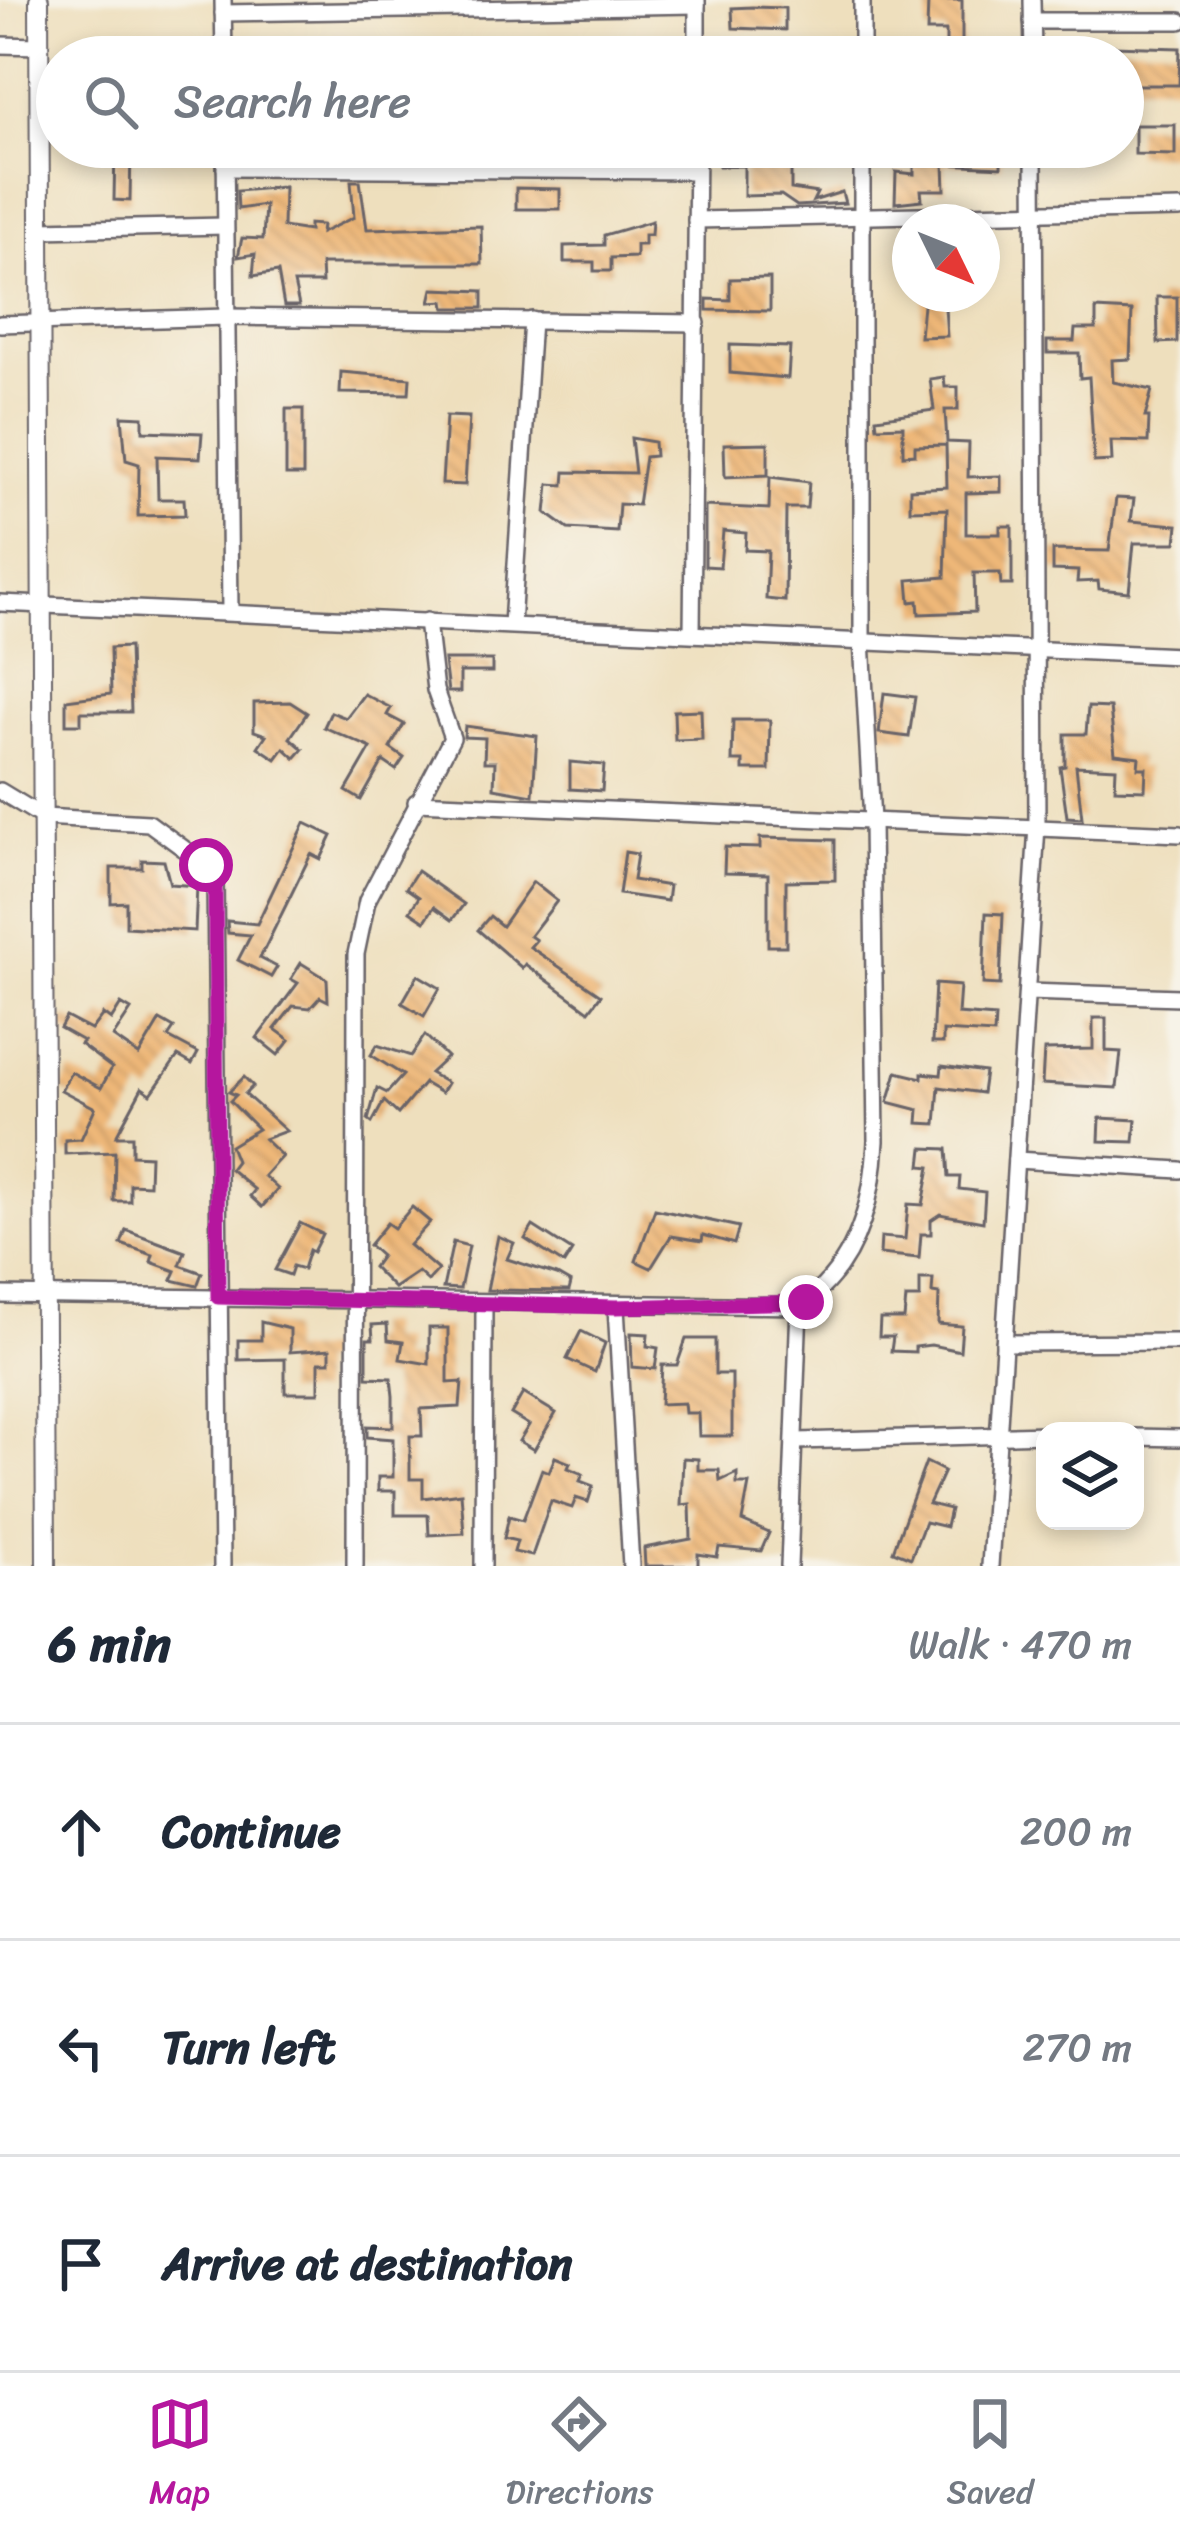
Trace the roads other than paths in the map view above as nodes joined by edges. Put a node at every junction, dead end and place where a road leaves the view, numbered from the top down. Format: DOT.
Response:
graph roads {
  1 [pos="39,0"];
  2 [pos="862,0"];
  3 [pos="1032,0"];
  4 [pos="697,3"];
  5 [pos="223,6"];
  6 [pos="1032,21"];
  7 [pos="1180,21"];
  8 [pos="40,36"];
  9 [pos="224,36"];
  10 [pos="697,36"];
  11 [pos="862,36"];
  12 [pos="1032,36"];
  13 [pos="0,45"];
  14 [pos="36,46"];
  15 [pos="40,168"];
  16 [pos="225,168"];
  17 [pos="862,168"];
  18 [pos="1034,168"];
  19 [pos="697,171"];
  20 [pos="1180,209"];
  21 [pos="1034,212"];
  22 [pos="862,215"];
  23 [pos="696,220"];
  24 [pos="226,226"];
  25 [pos="40,230"];
  26 [pos="226,316"];
  27 [pos="532,320"];
  28 [pos="697,322"];
  29 [pos="40,323"];
  30 [pos="0,324"];
  31 [pos="0,603"];
  32 [pos="42,604"];
  33 [pos="230,611"];
  34 [pos="428,621"];
  35 [pos="512,625"];
  36 [pos="692,632"];
  37 [pos="862,640"];
  38 [pos="1040,647"];
  39 [pos="1180,656"];
  40 [pos="0,791"];
  41 [pos="416,802"];
  42 [pos="43,817"];
  43 [pos="872,821"];
  44 [pos="1037,826"];
  45 [pos="1180,834"];
  46 [pos="1027,992"];
  47 [pos="1180,998"];
  48 [pos="1016,1160"];
  49 [pos="1180,1170"];
  50 [pos="0,1295"];
  51 [pos="44,1297"];
  52 [pos="218,1297"];
  53 [pos="351,1300"];
  54 [pos="484,1303"];
  55 [pos="800,1306"];
  56 [pos="616,1307"];
  57 [pos="1180,1342"];
  58 [pos="1004,1343"];
  59 [pos="997,1432"];
  60 [pos="1036,1434"];
  61 [pos="1144,1437"];
  62 [pos="1180,1438"];
  63 [pos="797,1441"];
  64 [pos="46,1566"];
  65 [pos="221,1566"];
  66 [pos="355,1566"];
  67 [pos="483,1566"];
  68 [pos="631,1566"];
  69 [pos="789,1566"];
  70 [pos="990,1566"];
  1 -- 8 [label="street"];
  2 -- 11 [label="street"];
  3 -- 6 [label="street"];
  4 -- 5 [label="street"];
  4 -- 10 [label="street"];
  5 -- 9 [label="street"];
  6 -- 7 [label="street"];
  6 -- 12 [label="street"];
  13 -- 14 [label="street"];
  15 -- 25 [label="street"];
  16 -- 19 [label="street"];
  16 -- 24 [label="street"];
  17 -- 22 [label="street"];
  18 -- 21 [label="street"];
  19 -- 23 [label="street"];
  20 -- 21 [label="street"];
  21 -- 22 [label="street"];
  21 -- 38 [label="street"];
  22 -- 23 [label="street"];
  22 -- 37 [label="street"];
  23 -- 28 [label="street"];
  24 -- 25 [label="street"];
  24 -- 26 [label="street"];
  25 -- 29 [label="street"];
  26 -- 27 [label="street"];
  26 -- 29 [label="street"];
  26 -- 33 [label="street"];
  27 -- 28 [label="street"];
  27 -- 35 [label="street"];
  28 -- 36 [label="street"];
  29 -- 30 [label="street"];
  29 -- 32 [label="street"];
  31 -- 32 [label="street"];
  32 -- 33 [label="street"];
  32 -- 42 [label="street"];
  33 -- 34 [label="street"];
  34 -- 35 [label="street"];
  34 -- 41 [label="street"];
  35 -- 36 [label="street"];
  36 -- 37 [label="street"];
  37 -- 38 [label="street"];
  37 -- 43 [label="street"];
  38 -- 39 [label="street"];
  38 -- 44 [label="street"];
  40 -- 42 [label="street"];
  41 -- 43 [label="street"];
  41 -- 53 [label="street"];
  42 -- 51 [label="street"];
  42 -- 52 [label="street"];
  43 -- 44 [label="street"];
  43 -- 55 [label="street"];
  44 -- 45 [label="street"];
  44 -- 46 [label="street"];
  46 -- 47 [label="street"];
  46 -- 48 [label="street"];
  48 -- 49 [label="street"];
  48 -- 58 [label="street"];
  50 -- 51 [label="street"];
  51 -- 52 [label="street"];
  51 -- 64 [label="street"];
  52 -- 53 [label="street"];
  52 -- 65 [label="street"];
  53 -- 54 [label="street"];
  53 -- 66 [label="street"];
  54 -- 56 [label="street"];
  54 -- 67 [label="street"];
  55 -- 56 [label="street"];
  55 -- 63 [label="street"];
  56 -- 68 [label="street"];
  57 -- 58 [label="street"];
  58 -- 59 [label="street"];
  59 -- 60 [label="street"];
  59 -- 63 [label="street"];
  59 -- 70 [label="street"];
  61 -- 62 [label="street"];
  63 -- 69 [label="street"];
}
